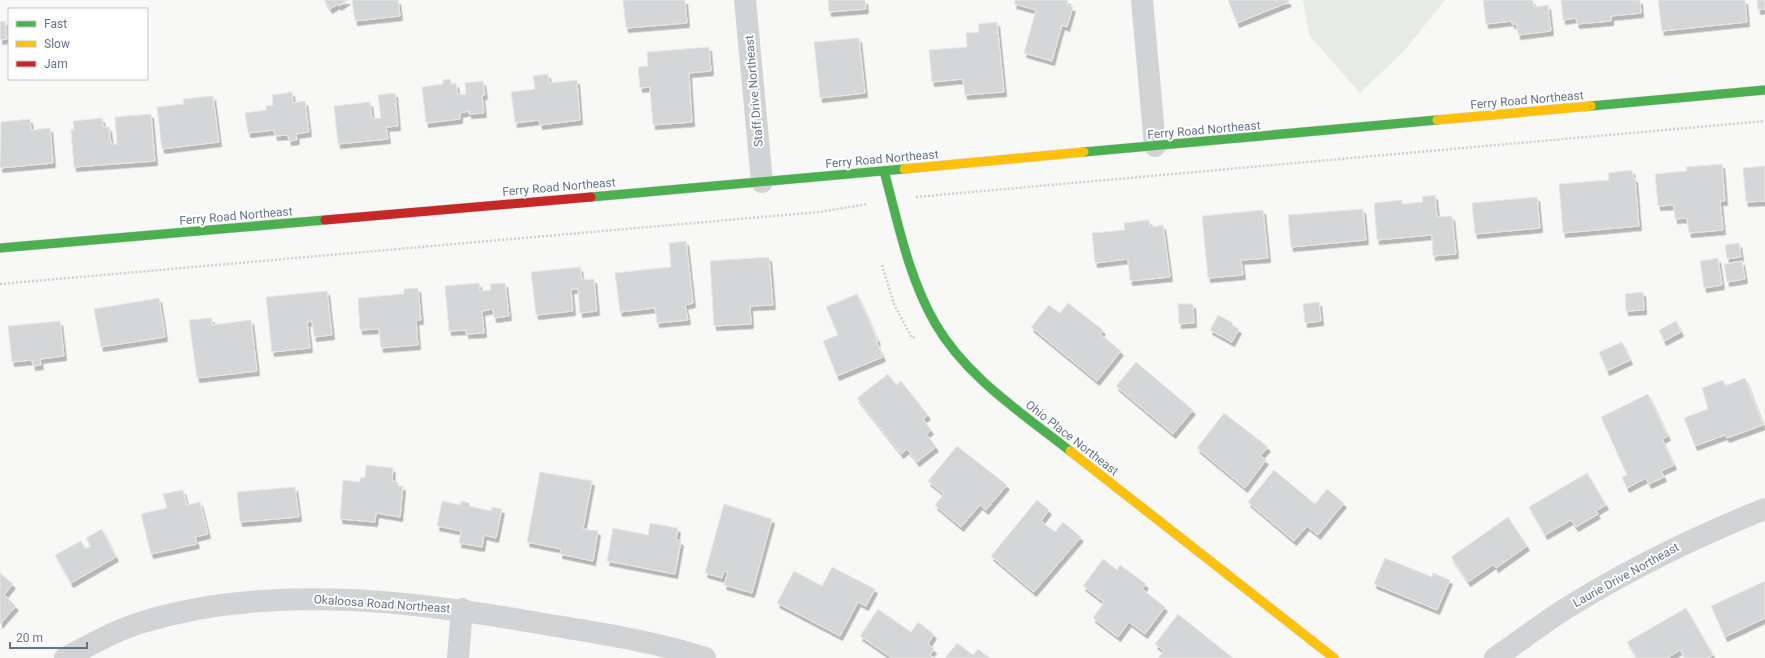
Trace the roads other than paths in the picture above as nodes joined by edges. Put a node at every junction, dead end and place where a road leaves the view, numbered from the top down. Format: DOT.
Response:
graph roads {
  1 [pos="745,0"];
  2 [pos="1142,0"];
  3 [pos="1765,90"];
  4 [pos="1155,146"];
  5 [pos="884,171"];
  6 [pos="762,182"];
  7 [pos="0,248"];
  8 [pos="1765,509"];
  9 [pos="462,609"];
  10 [pos="65,658"];
  11 [pos="458,658"];
  12 [pos="705,658"];
  13 [pos="1334,658"];
  14 [pos="1495,658"];
  1 -- 6 [label="street, Staff Drive Northeast"];
  2 -- 4 [label="street"];
  3 -- 4 [label="street, Ferry Road Northeast"];
  4 -- 5 [label="street, Ferry Road Northeast"];
  5 -- 6 [label="street, Ferry Road Northeast"];
  5 -- 13 [label="street, Ohio Place Northeast"];
  6 -- 7 [label="street, Ferry Road Northeast"];
  8 -- 14 [label="street, Laurie Drive Northeast"];
  9 -- 10 [label="street, Okaloosa Road Northeast"];
  9 -- 11 [label="street"];
  9 -- 12 [label="street, Okaloosa Road Northeast"];
}
